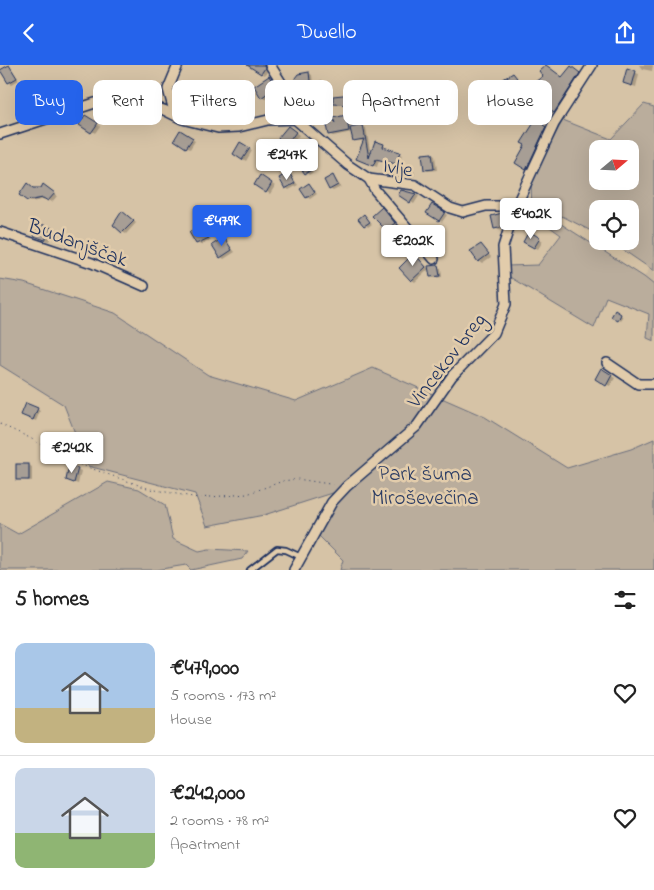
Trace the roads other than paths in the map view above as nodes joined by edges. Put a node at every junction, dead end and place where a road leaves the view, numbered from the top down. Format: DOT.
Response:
graph roads {
  1 [pos="178,65"];
  2 [pos="270,65"];
  3 [pos="592,65"];
  4 [pos="279,80"];
  5 [pos="172,104"];
  6 [pos="172,114"];
  7 [pos="206,125"];
  8 [pos="247,125"];
  9 [pos="302,125"];
  10 [pos="0,134"];
  11 [pos="370,179"];
  12 [pos="516,206"];
  13 [pos="0,232"];
  14 [pos="434,259"];
  15 [pos="144,286"];
  16 [pos="607,363"];
  17 [pos="654,384"];
  18 [pos="302,557"];
  19 [pos="250,570"];
  20 [pos="294,570"];
  1 -- 5 [label="street"];
  2 -- 4 [label="street"];
  3 -- 12 [label="street, Vincekov breg"];
  6 -- 10 [label="street"];
  7 -- 8 [label="street"];
  9 -- 11 [label="street, Ivlje"];
  11 -- 12 [label="street, Ivlje"];
  11 -- 14 [label="street"];
  12 -- 18 [label="street, Vincekov breg"];
  13 -- 15 [label="street, Budanjščak"];
  16 -- 17 [label="street"];
  18 -- 19 [label="lane"];
  18 -- 20 [label="street, Vincekov breg"];
}
